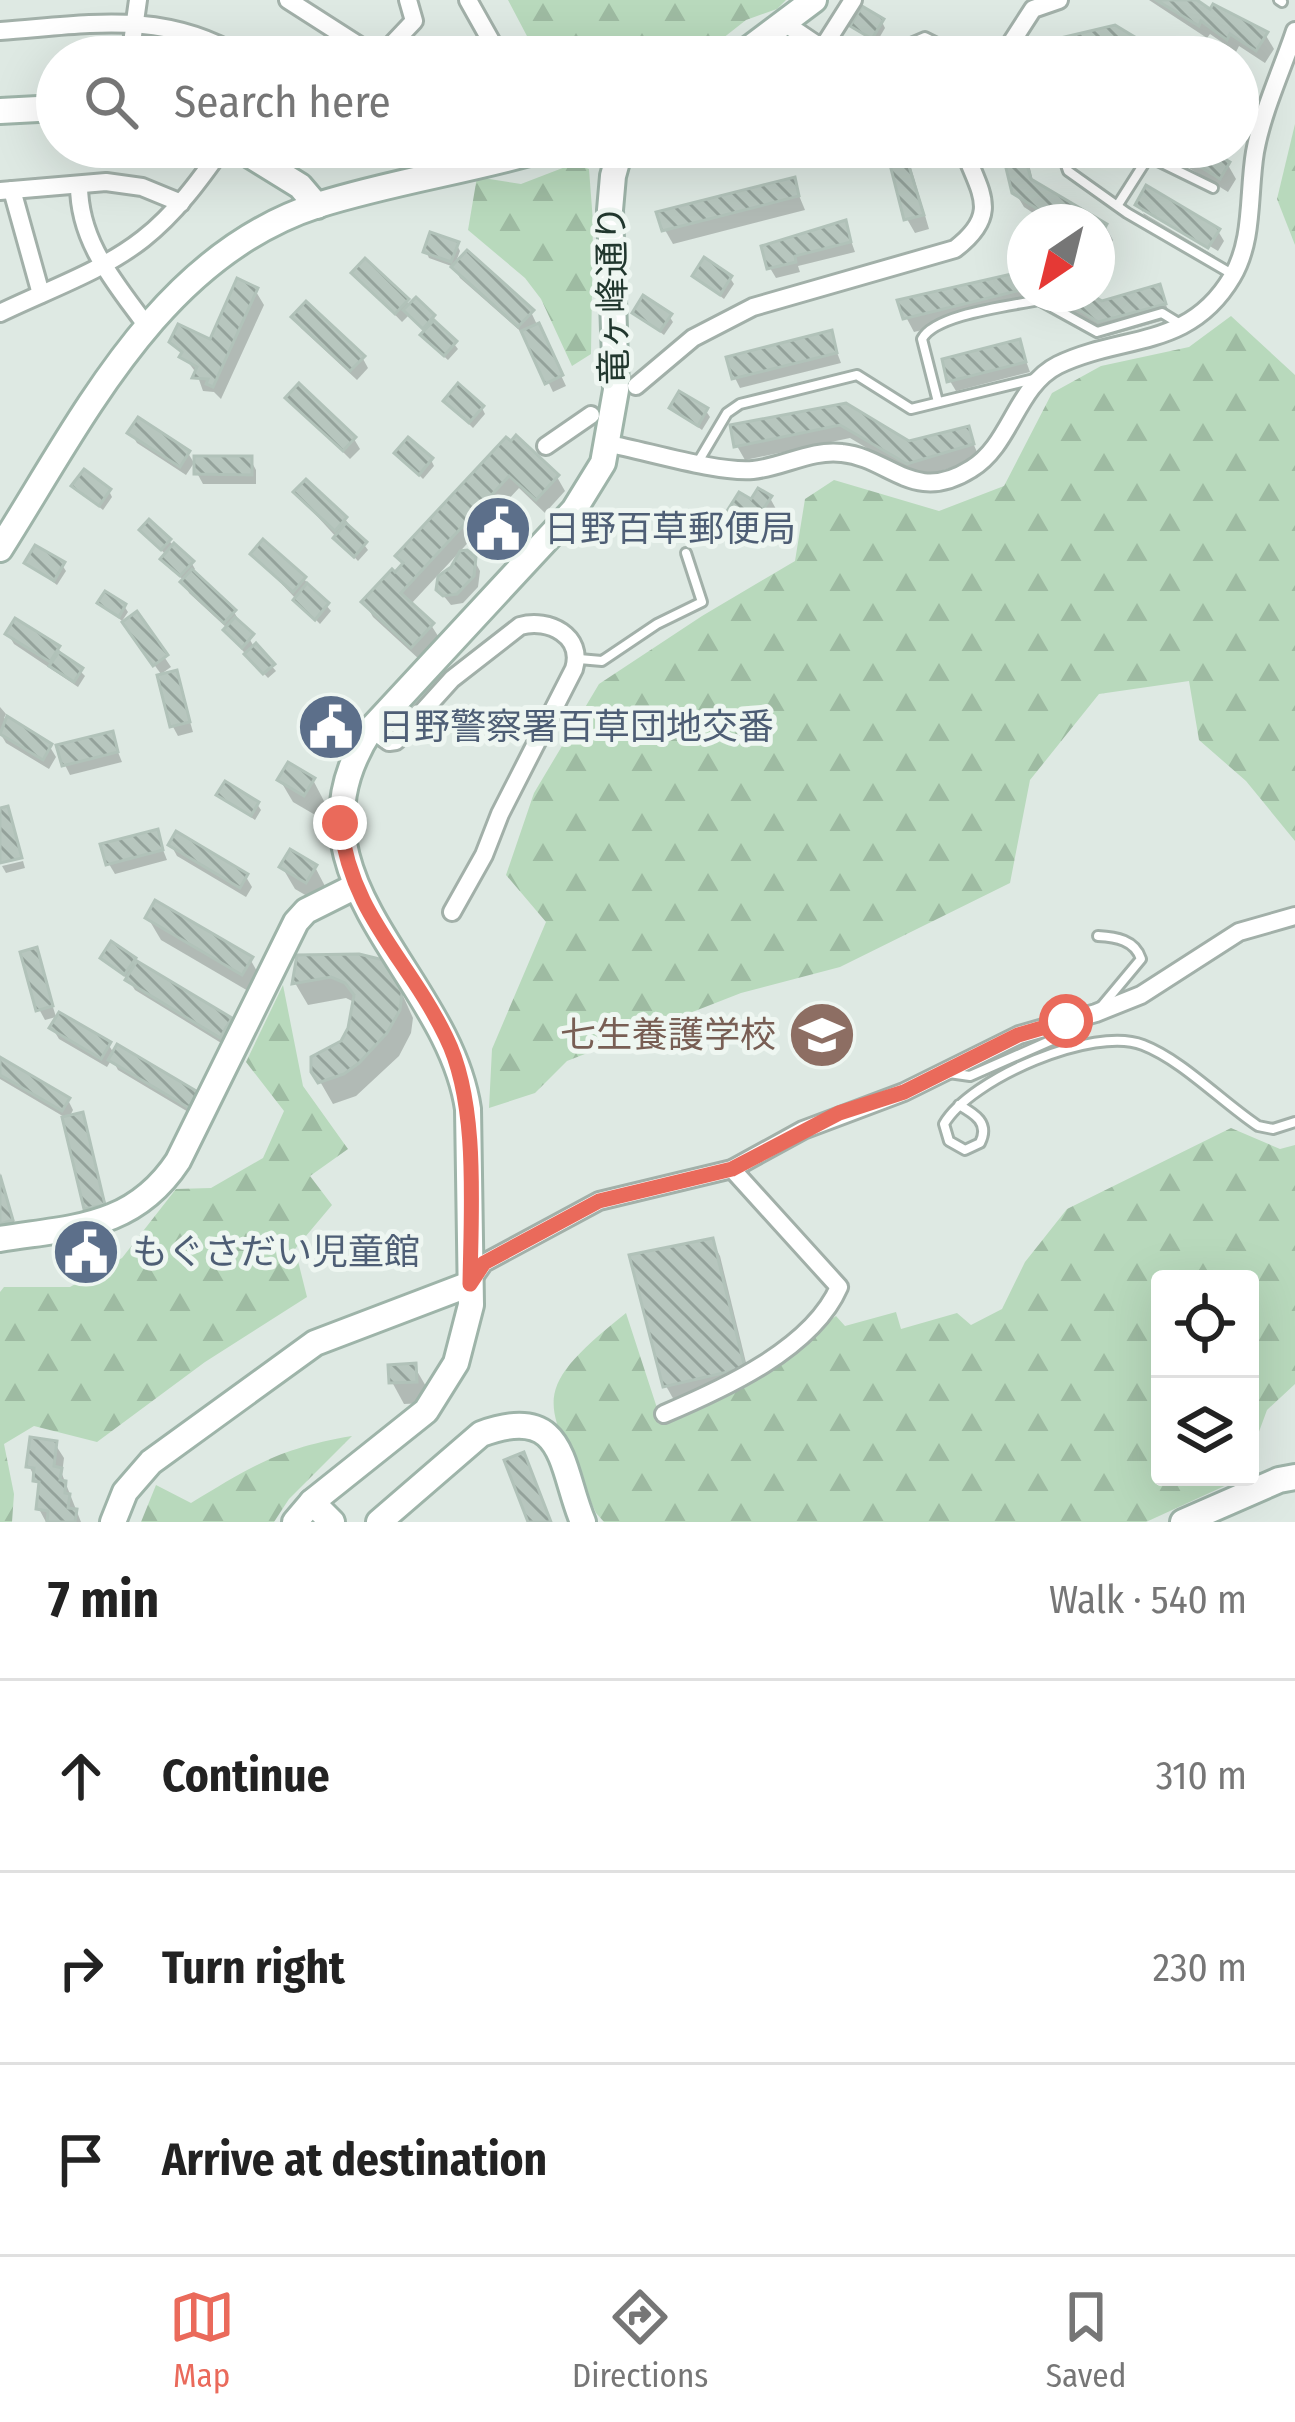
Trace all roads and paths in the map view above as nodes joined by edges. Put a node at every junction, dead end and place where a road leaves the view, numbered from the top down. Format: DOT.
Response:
graph roads {
  1 [pos="138,0"];
  2 [pos="288,0"];
  3 [pos="408,0"];
  4 [pos="469,0"];
  5 [pos="814,0"];
  6 [pos="853,0"];
  7 [pos="1059,0"];
  8 [pos="135,21"];
  9 [pos="786,24"];
  10 [pos="0,31"];
  11 [pos="1295,31"];
  12 [pos="133,36"];
  13 [pos="195,36"];
  14 [pos="345,36"];
  15 [pos="399,36"];
  16 [pos="489,36"];
  17 [pos="768,36"];
  18 [pos="803,36"];
  19 [pos="836,36"];
  20 [pos="1016,36"];
  21 [pos="36,108"];
  22 [pos="0,111"];
  23 [pos="1259,140"];
  24 [pos="207,168"];
  25 [pos="271,168"];
  26 [pos="468,168"];
  27 [pos="617,168"];
  28 [pos="972,168"];
  29 [pos="1067,168"];
  30 [pos="1142,168"];
  31 [pos="1170,168"];
  32 [pos="1254,168"];
  33 [pos="79,185"];
  34 [pos="1213,188"];
  35 [pos="6,190"];
  36 [pos="181,202"];
  37 [pos="1119,203"];
  38 [pos="317,206"];
  39 [pos="103,265"];
  40 [pos="1234,274"];
  41 [pos="40,294"];
  42 [pos="0,314"];
  43 [pos="146,325"];
  44 [pos="1184,326"];
  45 [pos="1040,378"];
  46 [pos="636,386"];
  47 [pos="938,402"];
  48 [pos="592,415"];
  49 [pos="609,444"];
  50 [pos="546,446"];
  51 [pos="698,462"];
  52 [pos="0,549"];
  53 [pos="686,553"];
  54 [pos="577,658"];
  55 [pos="370,729"];
  56 [pos="354,887"];
  57 [pos="452,912"];
  58 [pos="1295,916"];
  59 [pos="1098,936"];
  60 [pos="1089,1015"];
  61 [pos="1015,1057"];
  62 [pos="1020,1068"];
  63 [pos="945,1072"];
  64 [pos="959,1105"];
  65 [pos="1295,1122"];
  66 [pos="732,1169"];
  67 [pos="0,1239"];
  68 [pos="470,1284"];
  69 [pos="664,1414"];
  70 [pos="1295,1477"];
  71 [pos="312,1502"];
  72 [pos="113,1522"];
  73 [pos="295,1522"];
  74 [pos="332,1522"];
  75 [pos="379,1522"];
  76 [pos="583,1522"];
  77 [pos="1183,1522"];
  1 -- 8 [label="street"];
  2 -- 14 [label="street"];
  3 -- 15 [label="street"];
  4 -- 16 [label="street"];
  5 -- 9 [label="street"];
  6 -- 19 [label="street"];
  7 -- 20 [label="street"];
  8 -- 10 [label="street"];
  8 -- 12 [label="street"];
  8 -- 13 [label="street"];
  9 -- 17 [label="street"];
  9 -- 18 [label="street"];
  11 -- 23 [label="street"];
  21 -- 22 [label="street"];
  24 -- 36 [label="street"];
  25 -- 38 [label="street"];
  26 -- 38 [label="street"];
  27 -- 49 [label="street, 竜ヶ峰通り"];
  28 -- 46 [label="street"];
  29 -- 37 [label="lane"];
  30 -- 37 [label="lane"];
  31 -- 34 [label="lane"];
  32 -- 40 [label="street"];
  33 -- 35 [label="street"];
  33 -- 36 [label="street"];
  33 -- 39 [label="street"];
  35 -- 41 [label="street"];
  36 -- 39 [label="street"];
  37 -- 40 [label="lane"];
  38 -- 43 [label="street"];
  39 -- 41 [label="street"];
  39 -- 43 [label="street"];
  40 -- 44 [label="street"];
  41 -- 42 [label="street"];
  43 -- 52 [label="street"];
  44 -- 45 [label="street"];
  44 -- 47 [label="lane"];
  45 -- 47 [label="lane"];
  45 -- 51 [label="street"];
  47 -- 51 [label="lane"];
  48 -- 50 [label="street"];
  49 -- 51 [label="street"];
  49 -- 55 [label="street, 竜ヶ峰通り"];
  53 -- 54 [label="lane"];
  54 -- 55 [label="street"];
  54 -- 57 [label="street"];
  55 -- 56 [label="street, 竜ヶ峰通り"];
  56 -- 67 [label="street"];
  56 -- 68 [label="street"];
  58 -- 60 [label="street"];
  59 -- 60 [label="lane"];
  60 -- 61 [label="lane"];
  60 -- 63 [label="street"];
  61 -- 62 [label="lane"];
  61 -- 63 [label="lane"];
  62 -- 64 [label="lane"];
  62 -- 65 [label="lane"];
  63 -- 66 [label="street"];
  64 -- 64 [label="lane"];
  66 -- 68 [label="street"];
  66 -- 69 [label="street"];
  68 -- 71 [label="street"];
  68 -- 72 [label="street"];
  70 -- 77 [label="street"];
  71 -- 73 [label="street"];
  71 -- 74 [label="street"];
  75 -- 76 [label="street"];
}
